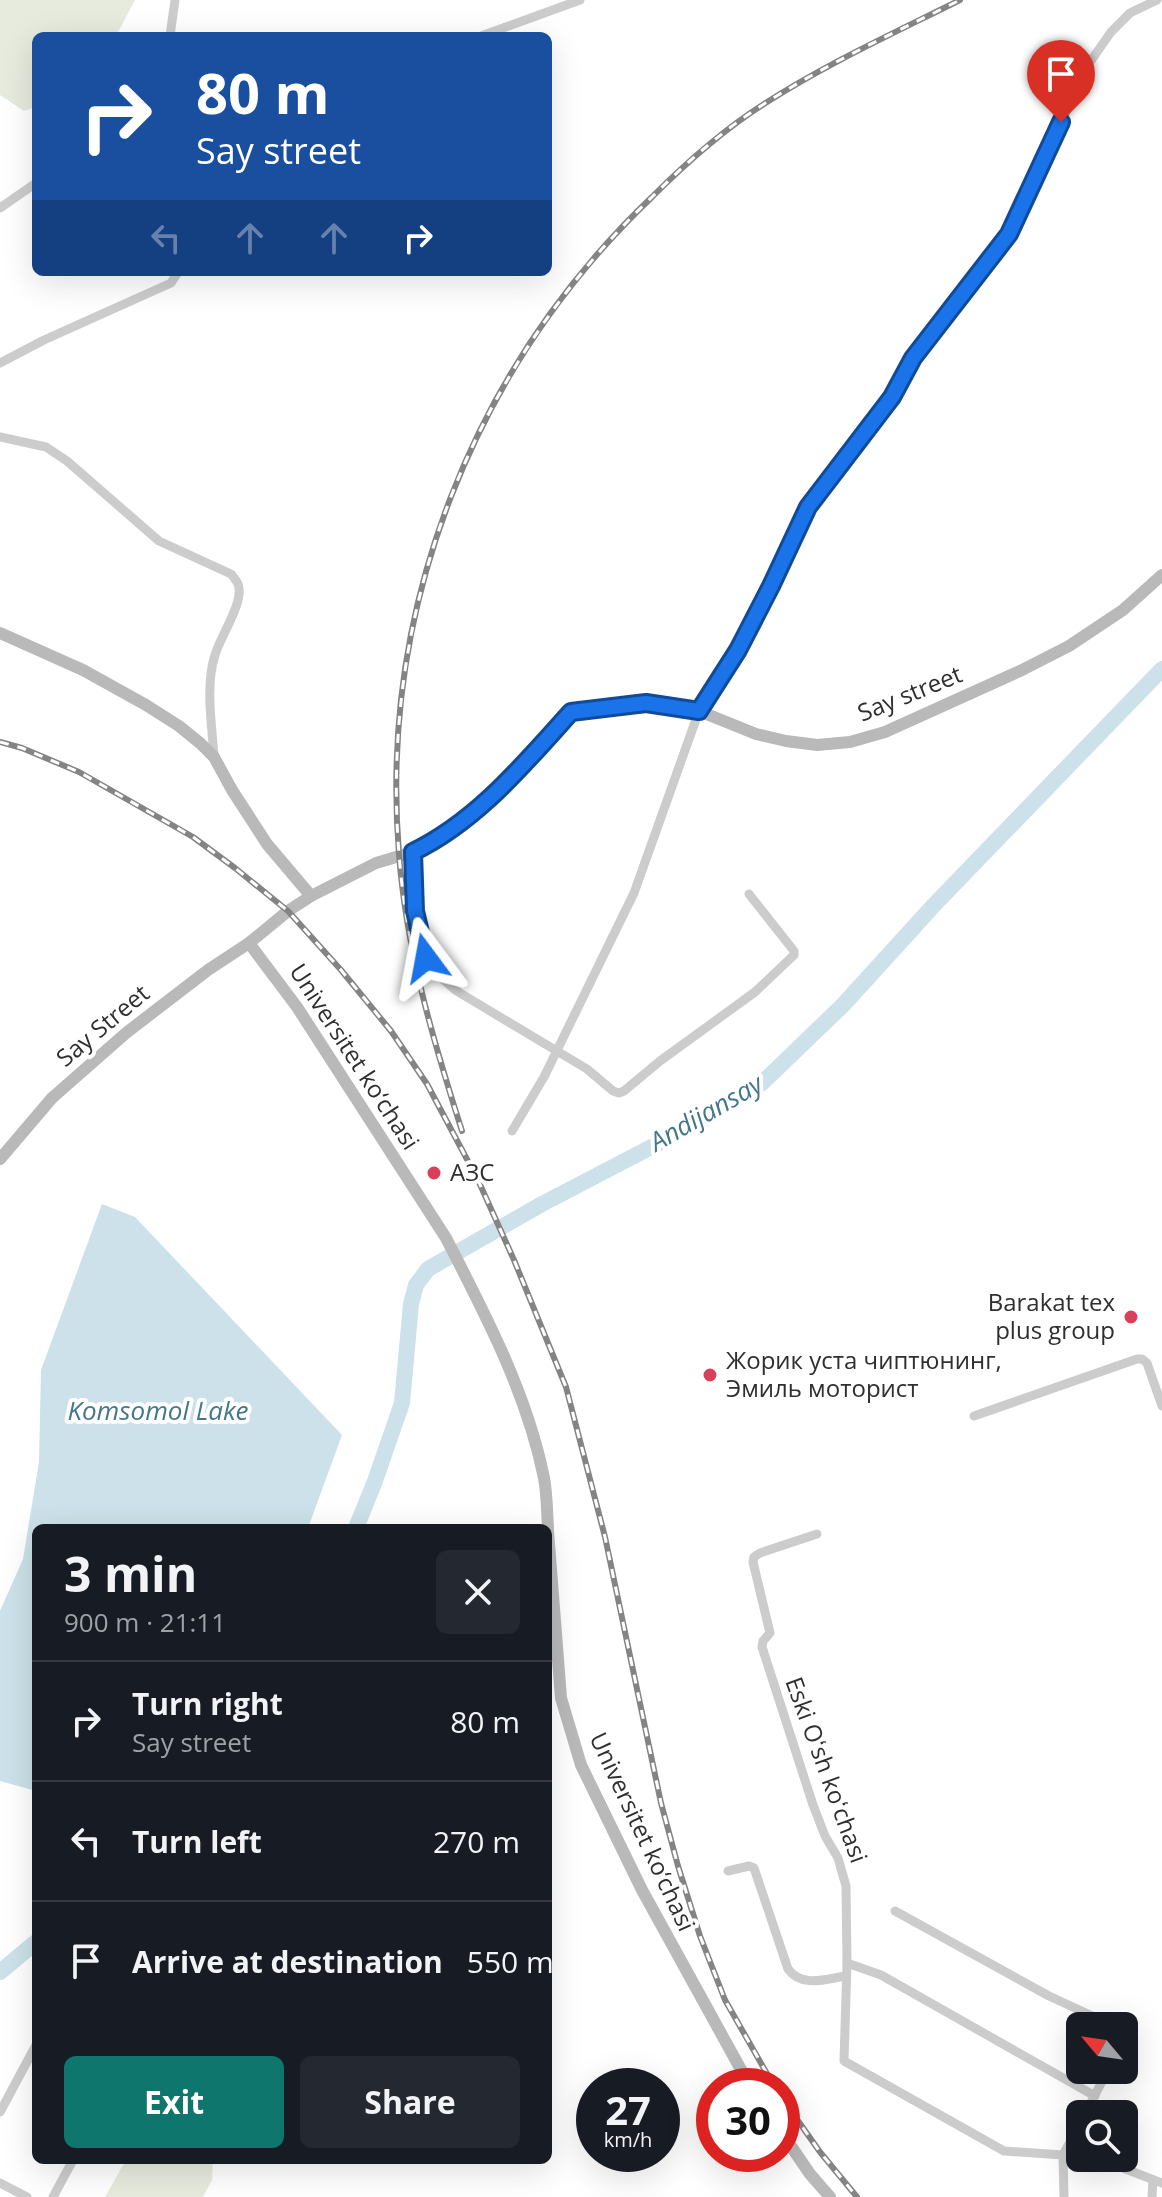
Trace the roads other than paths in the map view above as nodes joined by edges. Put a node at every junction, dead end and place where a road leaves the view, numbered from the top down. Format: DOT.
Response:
graph roads {
  1 [pos="175,0"];
  2 [pos="580,0"];
  3 [pos="1157,0"];
  4 [pos="171,32"];
  5 [pos="492,32"];
  6 [pos="32,186"];
  7 [pos="0,208"];
  8 [pos="175,276"];
  9 [pos="0,363"];
  10 [pos="0,437"];
  11 [pos="1162,575"];
  12 [pos="0,633"];
  13 [pos="699,711"];
  14 [pos="214,757"];
  15 [pos="413,852"];
  16 [pos="749,894"];
  17 [pos="311,896"];
  18 [pos="249,943"];
  19 [pos="556,1052"];
  20 [pos="512,1131"];
  21 [pos="0,1159"];
  22 [pos="1161,1401"];
  23 [pos="974,1416"];
  24 [pos="548,1524"];
  25 [pos="817,1534"];
  26 [pos="552,1582"];
  27 [pos="728,1871"];
  28 [pos="895,1911"];
  29 [pos="847,1963"];
  30 [pos="846,1976"];
  31 [pos="1084,2012"];
  32 [pos="32,2052"];
  33 [pos="740,2068"];
  34 [pos="1101,2084"];
  35 [pos="1095,2096"];
  36 [pos="1093,2100"];
  37 [pos="0,2112"];
  38 [pos="1066,2150"];
  39 [pos="1063,2155"];
  40 [pos="1066,2155"];
  41 [pos="800,2160"];
  42 [pos="71,2164"];
  43 [pos="1133,2172"];
  44 [pos="1158,2182"];
  45 [pos="0,2183"];
  46 [pos="823,2195"];
  47 [pos="27,2197"];
  48 [pos="53,2197"];
  49 [pos="1064,2197"];
  50 [pos="1152,2197"];
  1 -- 4 [label="street"];
  2 -- 5 [label="street"];
  3 -- 13 [label="street"];
  6 -- 7 [label="street"];
  8 -- 9 [label="street"];
  10 -- 14 [label="street"];
  11 -- 13 [label="main road, Say street"];
  12 -- 14 [label="main road"];
  13 -- 15 [label="main road, Say street"];
  13 -- 19 [label="street"];
  14 -- 17 [label="main road"];
  15 -- 17 [label="main road, Say street"];
  15 -- 19 [label="street"];
  16 -- 19 [label="street"];
  17 -- 18 [label="main road, Say street"];
  18 -- 21 [label="main road, Say Street"];
  18 -- 24 [label="main road, Universitet kо‘chasi"];
  19 -- 20 [label="street"];
  22 -- 23 [label="street"];
  25 -- 29 [label="street, Eski Oʻsh koʻchasi"];
  26 -- 33 [label="main road, Universitet kо‘chasi"];
  27 -- 30 [label="street"];
  28 -- 31 [label="street"];
  29 -- 30 [label="street, Eski Oʻsh koʻchasi"];
  29 -- 35 [label="street"];
  30 -- 39 [label="street, Eski Oʻsh koʻchasi"];
  32 -- 37 [label="street"];
  34 -- 35 [label="street"];
  35 -- 36 [label="street"];
  38 -- 39 [label="street"];
  39 -- 40 [label="street"];
  39 -- 49 [label="street"];
  41 -- 46 [label="main road"];
  42 -- 48 [label="street"];
  43 -- 44 [label="street"];
  44 -- 50 [label="street"];
  45 -- 47 [label="street"];
}
